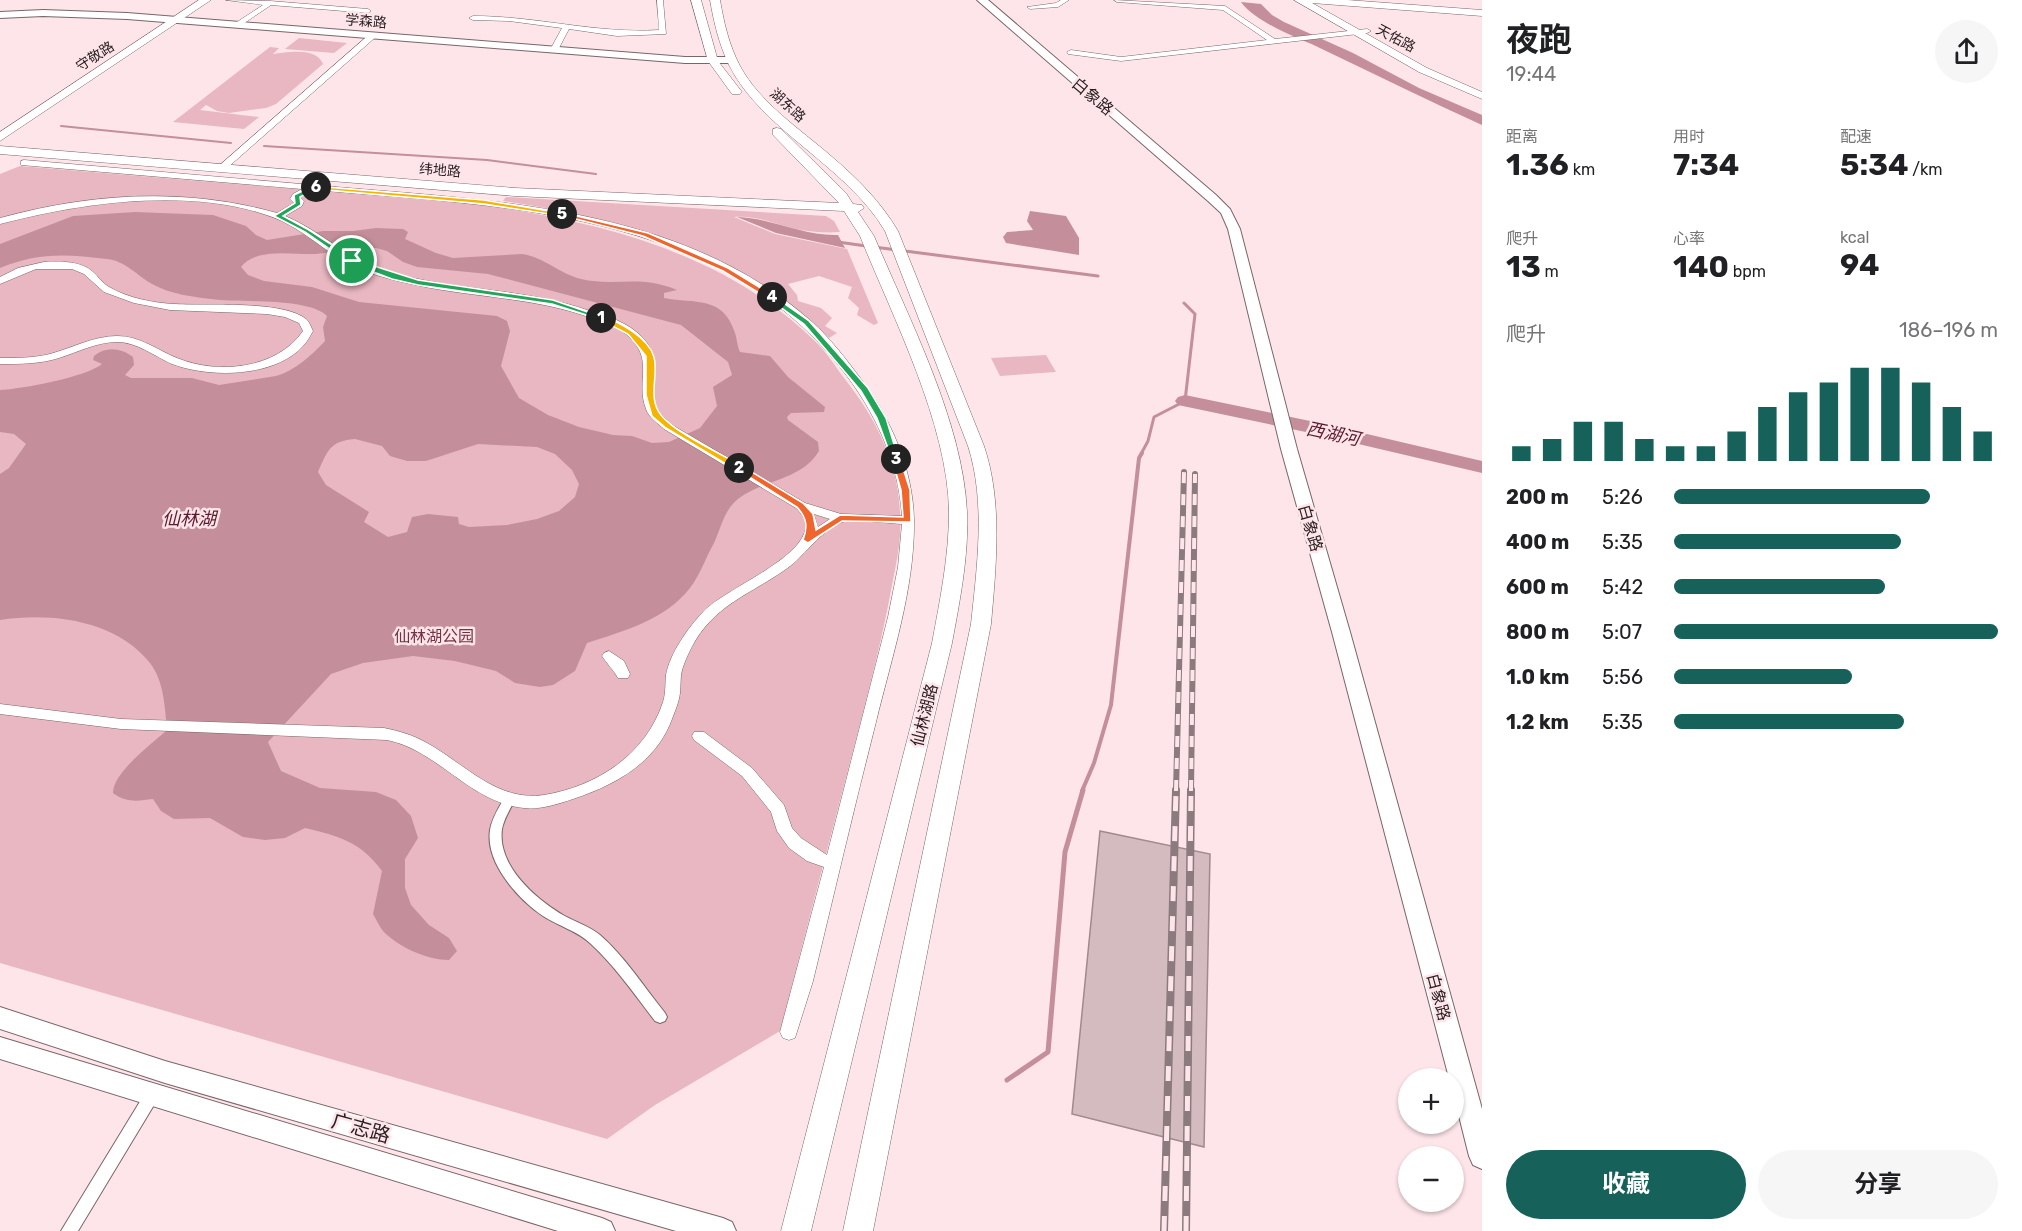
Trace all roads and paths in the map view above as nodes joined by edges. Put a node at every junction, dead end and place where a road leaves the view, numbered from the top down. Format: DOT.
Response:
graph roads {
  1 [pos="194,0"];
  2 [pos="206,0"];
  3 [pos="229,0"];
  4 [pos="660,0"];
  5 [pos="696,0"];
  6 [pos="715,0"];
  7 [pos="982,0"];
  8 [pos="1066,0"];
  9 [pos="1117,0"];
  10 [pos="1299,0"];
  11 [pos="1307,0"];
  12 [pos="1318,0"];
  13 [pos="1370,0"];
  14 [pos="270,3"];
  15 [pos="1030,7"];
  16 [pos="1482,8"];
  17 [pos="368,11"];
  18 [pos="1482,12"];
  19 [pos="0,15"];
  20 [pos="473,18"];
  21 [pos="172,19"];
  22 [pos="240,24"];
  23 [pos="569,26"];
  24 [pos="1367,31"];
  25 [pos="1353,33"];
  26 [pos="374,35"];
  27 [pos="1273,41"];
  28 [pos="554,50"];
  29 [pos="1071,52"];
  30 [pos="729,60"];
  31 [pos="713,61"];
  32 [pos="1482,89"];
  33 [pos="1482,96"];
  34 [pos="0,128"];
  35 [pos="0,138"];
  36 [pos="0,150"];
  37 [pos="227,162"];
  38 [pos="24,163"];
  39 [pos="313,187"];
  40 [pos="841,196"];
  41 [pos="867,197"];
  42 [pos="850,208"];
  43 [pos="878,209"];
  44 [pos="278,216"];
  45 [pos="0,221"];
  46 [pos="0,281"];
  47 [pos="0,361"];
  48 [pos="800,505"];
  49 [pos="840,518"];
  50 [pos="908,520"];
  51 [pos="808,540"];
  52 [pos="957,540"];
  53 [pos="986,544"];
  54 [pos="609,656"];
  55 [pos="623,674"];
  56 [pos="0,709"];
  57 [pos="699,736"];
  58 [pos="509,800"];
  59 [pos="833,864"];
  60 [pos="660,1017"];
  61 [pos="0,1018"];
  62 [pos="789,1032"];
  63 [pos="0,1048"];
  64 [pos="153,1095"];
  65 [pos="1482,1156"];
  66 [pos="69,1231"];
  67 [pos="602,1231"];
  68 [pos="723,1231"];
  69 [pos="796,1231"];
  70 [pos="858,1231"];
  1 -- 21 [label="main road, 守敬路"];
  2 -- 21 [label="main road, 守敬路"];
  3 -- 14 [label="street"];
  4 -- 23 [label="street"];
  5 -- 31 [label="main road, 湖东路"];
  6 -- 30 [label="main road, 湖东路"];
  7 -- 65 [label="street, 白象路"];
  8 -- 15 [label="street"];
  9 -- 27 [label="street"];
  10 -- 25 [label="main road, 天佑路"];
  11 -- 12 [label="main road"];
  12 -- 18 [label="main road"];
  12 -- 24 [label="main road, 天佑路"];
  13 -- 16 [label="main road"];
  14 -- 17 [label="street"];
  14 -- 22 [label="street"];
  19 -- 21 [label="street, 学森路"];
  20 -- 23 [label="street"];
  21 -- 22 [label="street, 学森路"];
  21 -- 34 [label="main road, 守敬路"];
  21 -- 35 [label="main road, 守敬路"];
  22 -- 26 [label="street, 学森路"];
  23 -- 28 [label="street"];
  24 -- 25 [label="street"];
  24 -- 32 [label="main road, 天佑路"];
  25 -- 27 [label="street"];
  25 -- 33 [label="main road, 天佑路"];
  26 -- 28 [label="street, 学森路"];
  26 -- 37 [label="street"];
  27 -- 29 [label="street"];
  28 -- 31 [label="street, 学森路"];
  30 -- 31 [label="street, 学森路"];
  30 -- 41 [label="main road, 湖东路"];
  31 -- 40 [label="main road, 湖东路"];
  35 -- 37 [label="main road, 纬地路"];
  36 -- 37 [label="main road, 纬地路"];
  37 -- 40 [label="main road, 纬地路"];
  37 -- 42 [label="main road, 纬地路"];
  38 -- 39 [label="street"];
  39 -- 44 [label="street"];
  39 -- 50 [label="street"];
  40 -- 41 [label="main road, 纬地路"];
  40 -- 42 [label="main road, 湖东路"];
  41 -- 43 [label="main road, 湖东路"];
  42 -- 43 [label="main road, 纬地路"];
  42 -- 52 [label="main road, 仙林湖路"];
  43 -- 53 [label="main road"];
  44 -- 45 [label="street"];
  44 -- 48 [label="street"];
  46 -- 47 [label="street"];
  48 -- 49 [label="street"];
  48 -- 51 [label="street"];
  49 -- 50 [label="street"];
  49 -- 51 [label="street"];
  50 -- 59 [label="street"];
  51 -- 58 [label="street"];
  52 -- 53 [label="main road"];
  52 -- 69 [label="main road, 仙林湖路"];
  53 -- 70 [label="main road"];
  54 -- 55 [label="street"];
  56 -- 58 [label="street"];
  57 -- 59 [label="street"];
  58 -- 60 [label="street"];
  59 -- 62 [label="street"];
  61 -- 68 [label="street, 广志路"];
  63 -- 64 [label="street, 广志路"];
  64 -- 66 [label="street"];
  64 -- 67 [label="street, 广志路"];
}
